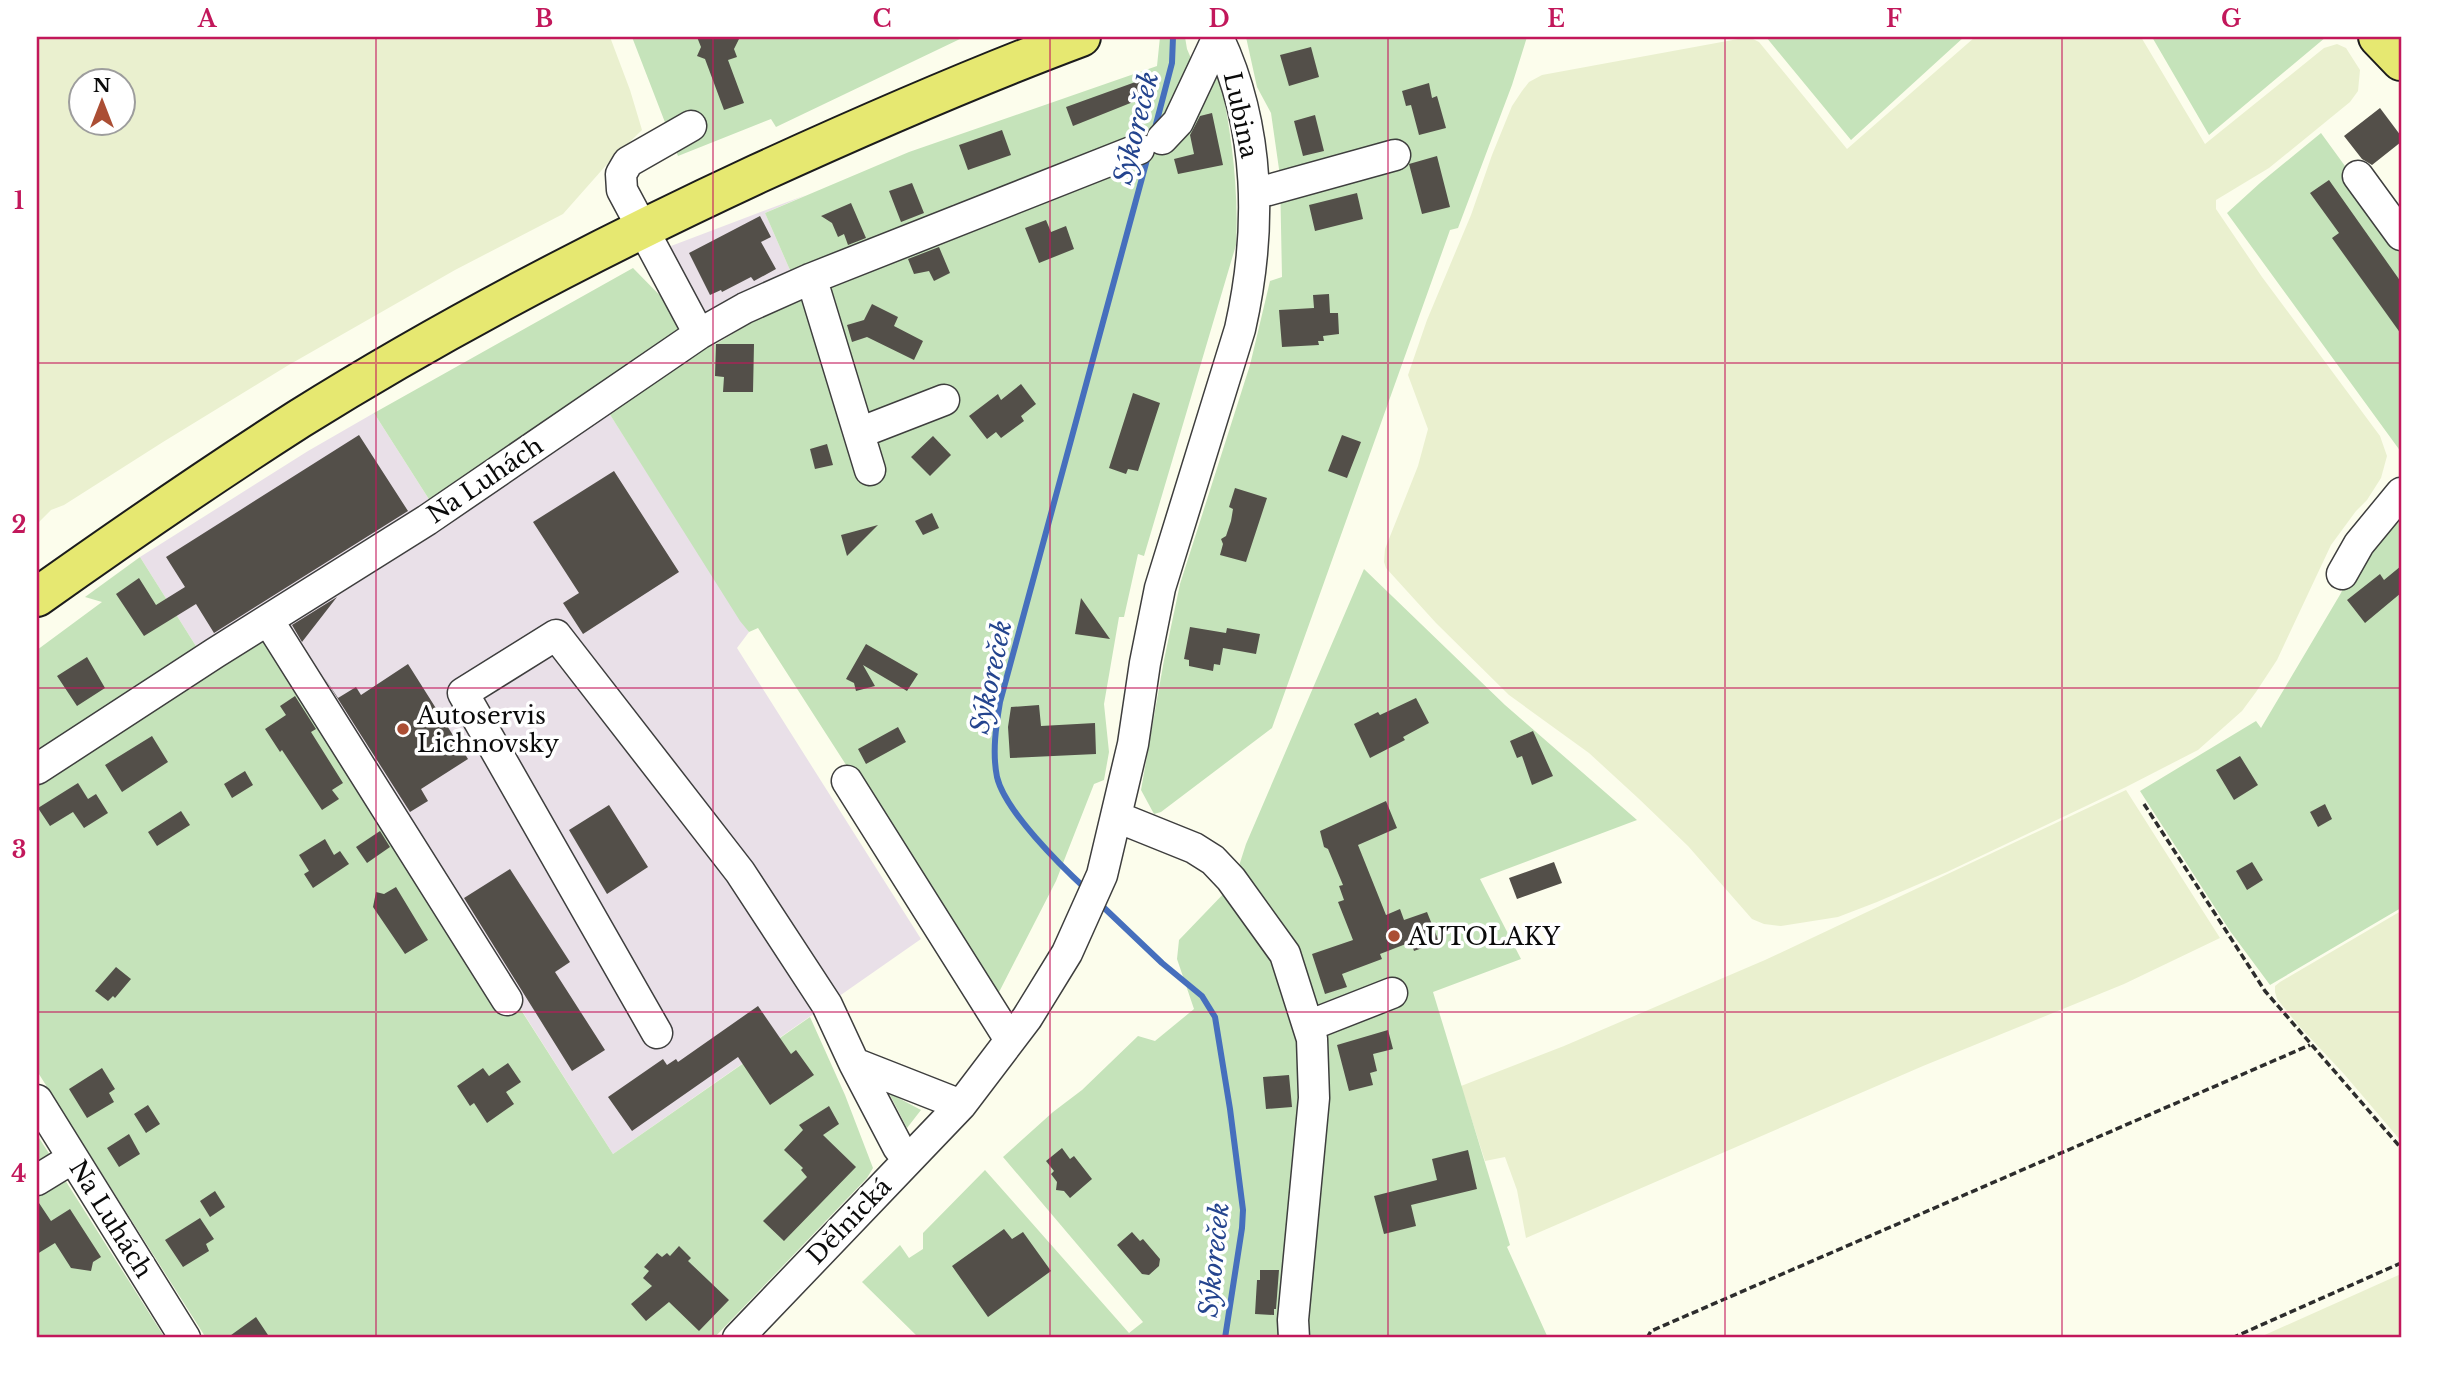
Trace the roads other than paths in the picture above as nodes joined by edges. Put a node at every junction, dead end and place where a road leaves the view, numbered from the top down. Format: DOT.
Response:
graph roads {
  1 [pos="1082,37"];
  2 [pos="1218,37"];
  3 [pos="2378,37"];
  4 [pos="1017,48"];
  5 [pos="2401,61"];
  6 [pos="691,126"];
  7 [pos="1395,155"];
  8 [pos="2358,176"];
  9 [pos="1254,194"];
  10 [pos="642,228"];
  11 [pos="2401,235"];
  12 [pos="810,279"];
  13 [pos="699,334"];
  14 [pos="944,400"];
  15 [pos="859,433"];
  16 [pos="870,470"];
  17 [pos="2401,493"];
  18 [pos="2342,574"];
  19 [pos="37,597"];
  20 [pos="268,620"];
  21 [pos="37,769"];
  22 [pos="847,782"];
  23 [pos="1117,817"];
  24 [pos="1392,993"];
  25 [pos="507,1000"];
  26 [pos="1308,1026"];
  27 [pos="657,1033"];
  28 [pos="1010,1040"];
  29 [pos="854,1063"];
  30 [pos="37,1100"];
  31 [pos="961,1105"];
  32 [pos="73,1158"];
  33 [pos="907,1160"];
  34 [pos="37,1181"];
  35 [pos="185,1338"];
  36 [pos="738,1338"];
  37 [pos="1294,1338"];
  1 -- 4 [label="main road"];
  2 -- 9 [label="street, Lubina"];
  2 -- 12 [label="street, Na Luhách"];
  3 -- 5 [label="main road"];
  4 -- 10 [label="main road"];
  6 -- 10 [label="street"];
  7 -- 9 [label="street"];
  8 -- 11 [label="street"];
  9 -- 23 [label="street, Lubina"];
  10 -- 13 [label="street"];
  10 -- 19 [label="main road"];
  12 -- 13 [label="street, Na Luhách"];
  12 -- 15 [label="street"];
  13 -- 20 [label="street, Na Luhách"];
  14 -- 15 [label="street"];
  15 -- 16 [label="street"];
  17 -- 18 [label="street"];
  20 -- 21 [label="street, Na Luhách"];
  20 -- 25 [label="street"];
  22 -- 28 [label="street"];
  23 -- 26 [label="street"];
  23 -- 28 [label="street, Dělnická"];
  24 -- 26 [label="street"];
  26 -- 37 [label="street"];
  27 -- 29 [label="street"];
  28 -- 31 [label="street, Dělnická"];
  29 -- 31 [label="street"];
  29 -- 33 [label="street"];
  30 -- 32 [label="street, Na Luhách"];
  31 -- 33 [label="street, Dělnická"];
  32 -- 34 [label="street"];
  32 -- 35 [label="street, Na Luhách"];
  33 -- 36 [label="street, Dělnická"];
}
